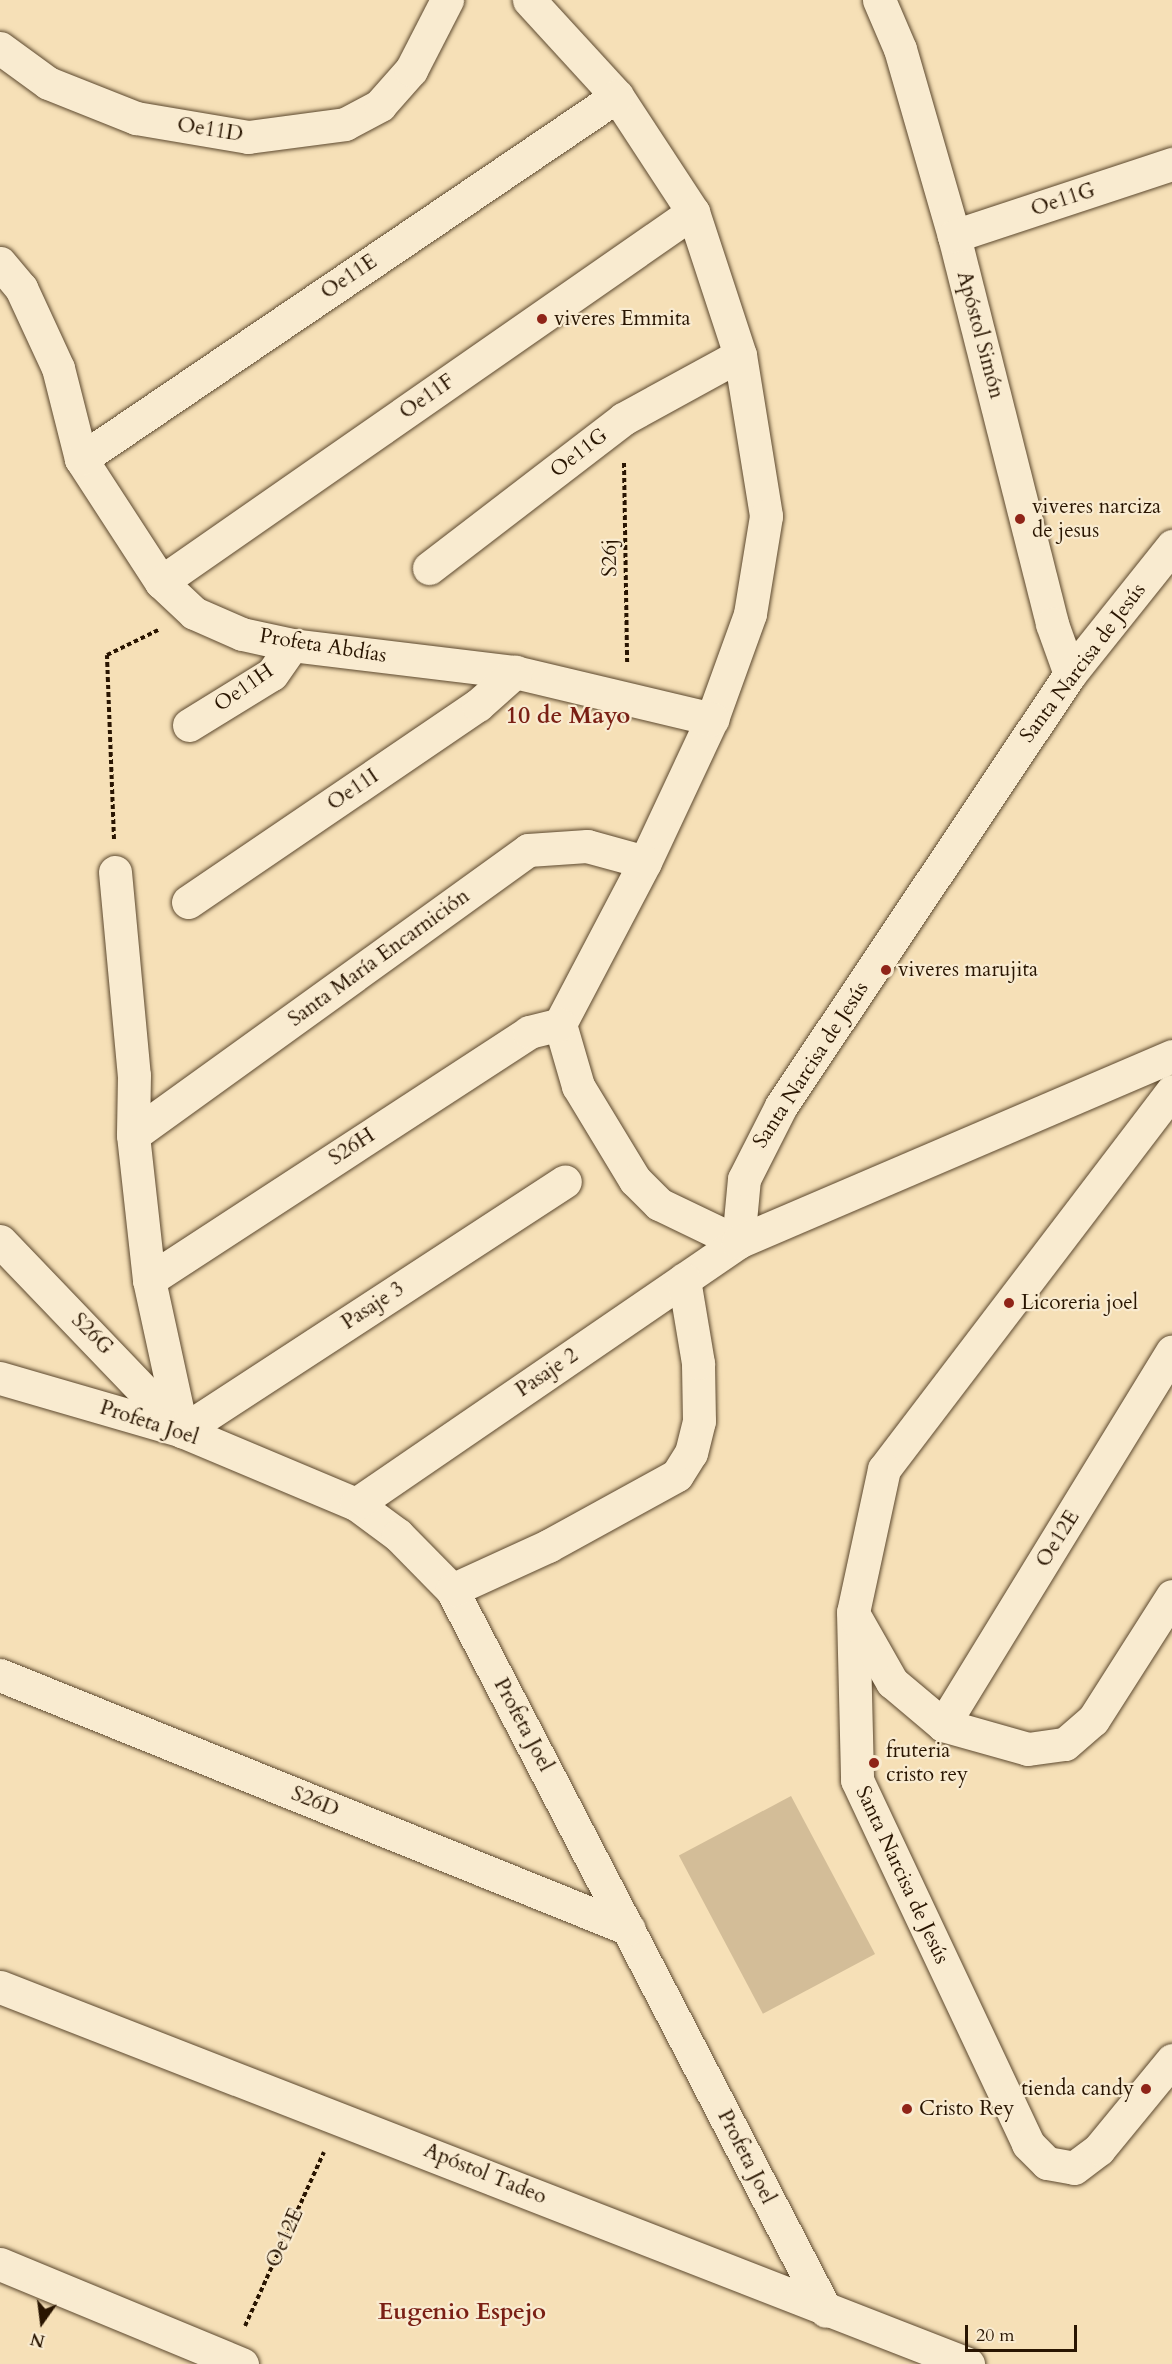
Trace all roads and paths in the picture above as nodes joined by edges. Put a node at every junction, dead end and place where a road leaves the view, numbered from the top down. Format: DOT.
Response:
graph roads {
  1 [pos="447,0"];
  2 [pos="529,0"];
  3 [pos="879,0"];
  4 [pos="0,48"];
  5 [pos="617,96"];
  6 [pos="1172,164"];
  7 [pos="693,212"];
  8 [pos="954,236"];
  9 [pos="0,263"];
  10 [pos="740,355"];
  11 [pos="623,419"];
  12 [pos="81,459"];
  13 [pos="1172,546"];
  14 [pos="429,568"];
  15 [pos="161,582"];
  16 [pos="194,613"];
  17 [pos="292,645"];
  18 [pos="515,672"];
  19 [pos="1070,674"];
  20 [pos="628,696"];
  21 [pos="712,719"];
  22 [pos="189,725"];
  23 [pos="645,862"];
  24 [pos="115,872"];
  25 [pos="188,902"];
  26 [pos="560,1024"];
  27 [pos="1172,1056"];
  28 [pos="1172,1091"];
  29 [pos="133,1135"];
  30 [pos="565,1181"];
  31 [pos="0,1241"];
  32 [pos="738,1242"];
  33 [pos="149,1280"];
  34 [pos="684,1280"];
  35 [pos="1172,1352"];
  36 [pos="0,1378"];
  37 [pos="182,1431"];
  38 [pos="356,1504"];
  39 [pos="452,1590"];
  40 [pos="1172,1596"];
  41 [pos="853,1612"];
  42 [pos="0,1675"];
  43 [pos="943,1725"];
  44 [pos="629,1929"];
  45 [pos="0,1987"];
  46 [pos="1172,2060"];
  47 [pos="340,2116"];
  48 [pos="0,2264"];
  49 [pos="826,2311"];
  50 [pos="236,2362"];
  51 [pos="968,2364"];
  1 -- 4 [label="street, Oe11D"];
  2 -- 5 [label="street"];
  3 -- 8 [label="street, Apóstol Simón"];
  5 -- 7 [label="street"];
  5 -- 12 [label="street, Oe11E"];
  6 -- 8 [label="street, Oe11G"];
  7 -- 10 [label="street"];
  7 -- 15 [label="street, Oe11F"];
  8 -- 19 [label="street, Apóstol Simón"];
  9 -- 12 [label="street, Profeta Abdías"];
  10 -- 11 [label="street, Oe11G"];
  10 -- 21 [label="street"];
  11 -- 14 [label="street, Oe11G"];
  11 -- 20 [label="path, S26j"];
  12 -- 15 [label="street, Profeta Abdías"];
  13 -- 19 [label="street, Santa Narcisa de Jesús"];
  15 -- 16 [label="street, Profeta Abdías"];
  16 -- 17 [label="street, Profeta Abdías"];
  16 -- 24 [label="path"];
  17 -- 18 [label="street, Profeta Abdías"];
  17 -- 22 [label="street, Oe11H"];
  18 -- 20 [label="street, Profeta Abdías"];
  18 -- 25 [label="street, Oe11I"];
  19 -- 32 [label="street, Santa Narcisa de Jesús"];
  20 -- 21 [label="street, Profeta Abdías"];
  21 -- 23 [label="street"];
  23 -- 26 [label="street"];
  23 -- 29 [label="street, Santa María Encarnición"];
  24 -- 29 [label="street"];
  26 -- 32 [label="street"];
  26 -- 33 [label="street, S26H"];
  27 -- 32 [label="street"];
  28 -- 41 [label="street, Santa Narcisa de Jesús"];
  29 -- 33 [label="street"];
  30 -- 37 [label="street, Pasaje 3"];
  31 -- 37 [label="street, S26G"];
  32 -- 34 [label="street, Pasaje 2"];
  33 -- 37 [label="street"];
  34 -- 38 [label="street, Pasaje 2"];
  34 -- 39 [label="street"];
  35 -- 43 [label="street, Oe12E"];
  36 -- 37 [label="street, Profeta Joel"];
  37 -- 38 [label="street, Profeta Joel"];
  38 -- 39 [label="street, Profeta Joel"];
  39 -- 44 [label="street, Profeta Joel"];
  40 -- 43 [label="street"];
  41 -- 43 [label="street"];
  41 -- 46 [label="street, Santa Narcisa de Jesús"];
  42 -- 44 [label="street, S26D"];
  44 -- 49 [label="street, Profeta Joel"];
  45 -- 47 [label="street, Apóstol Tadeo"];
  47 -- 49 [label="street, Apóstol Tadeo"];
  47 -- 50 [label="path, Oe12E"];
  48 -- 50 [label="street"];
  49 -- 51 [label="street, Apóstol Tadeo"];
}
